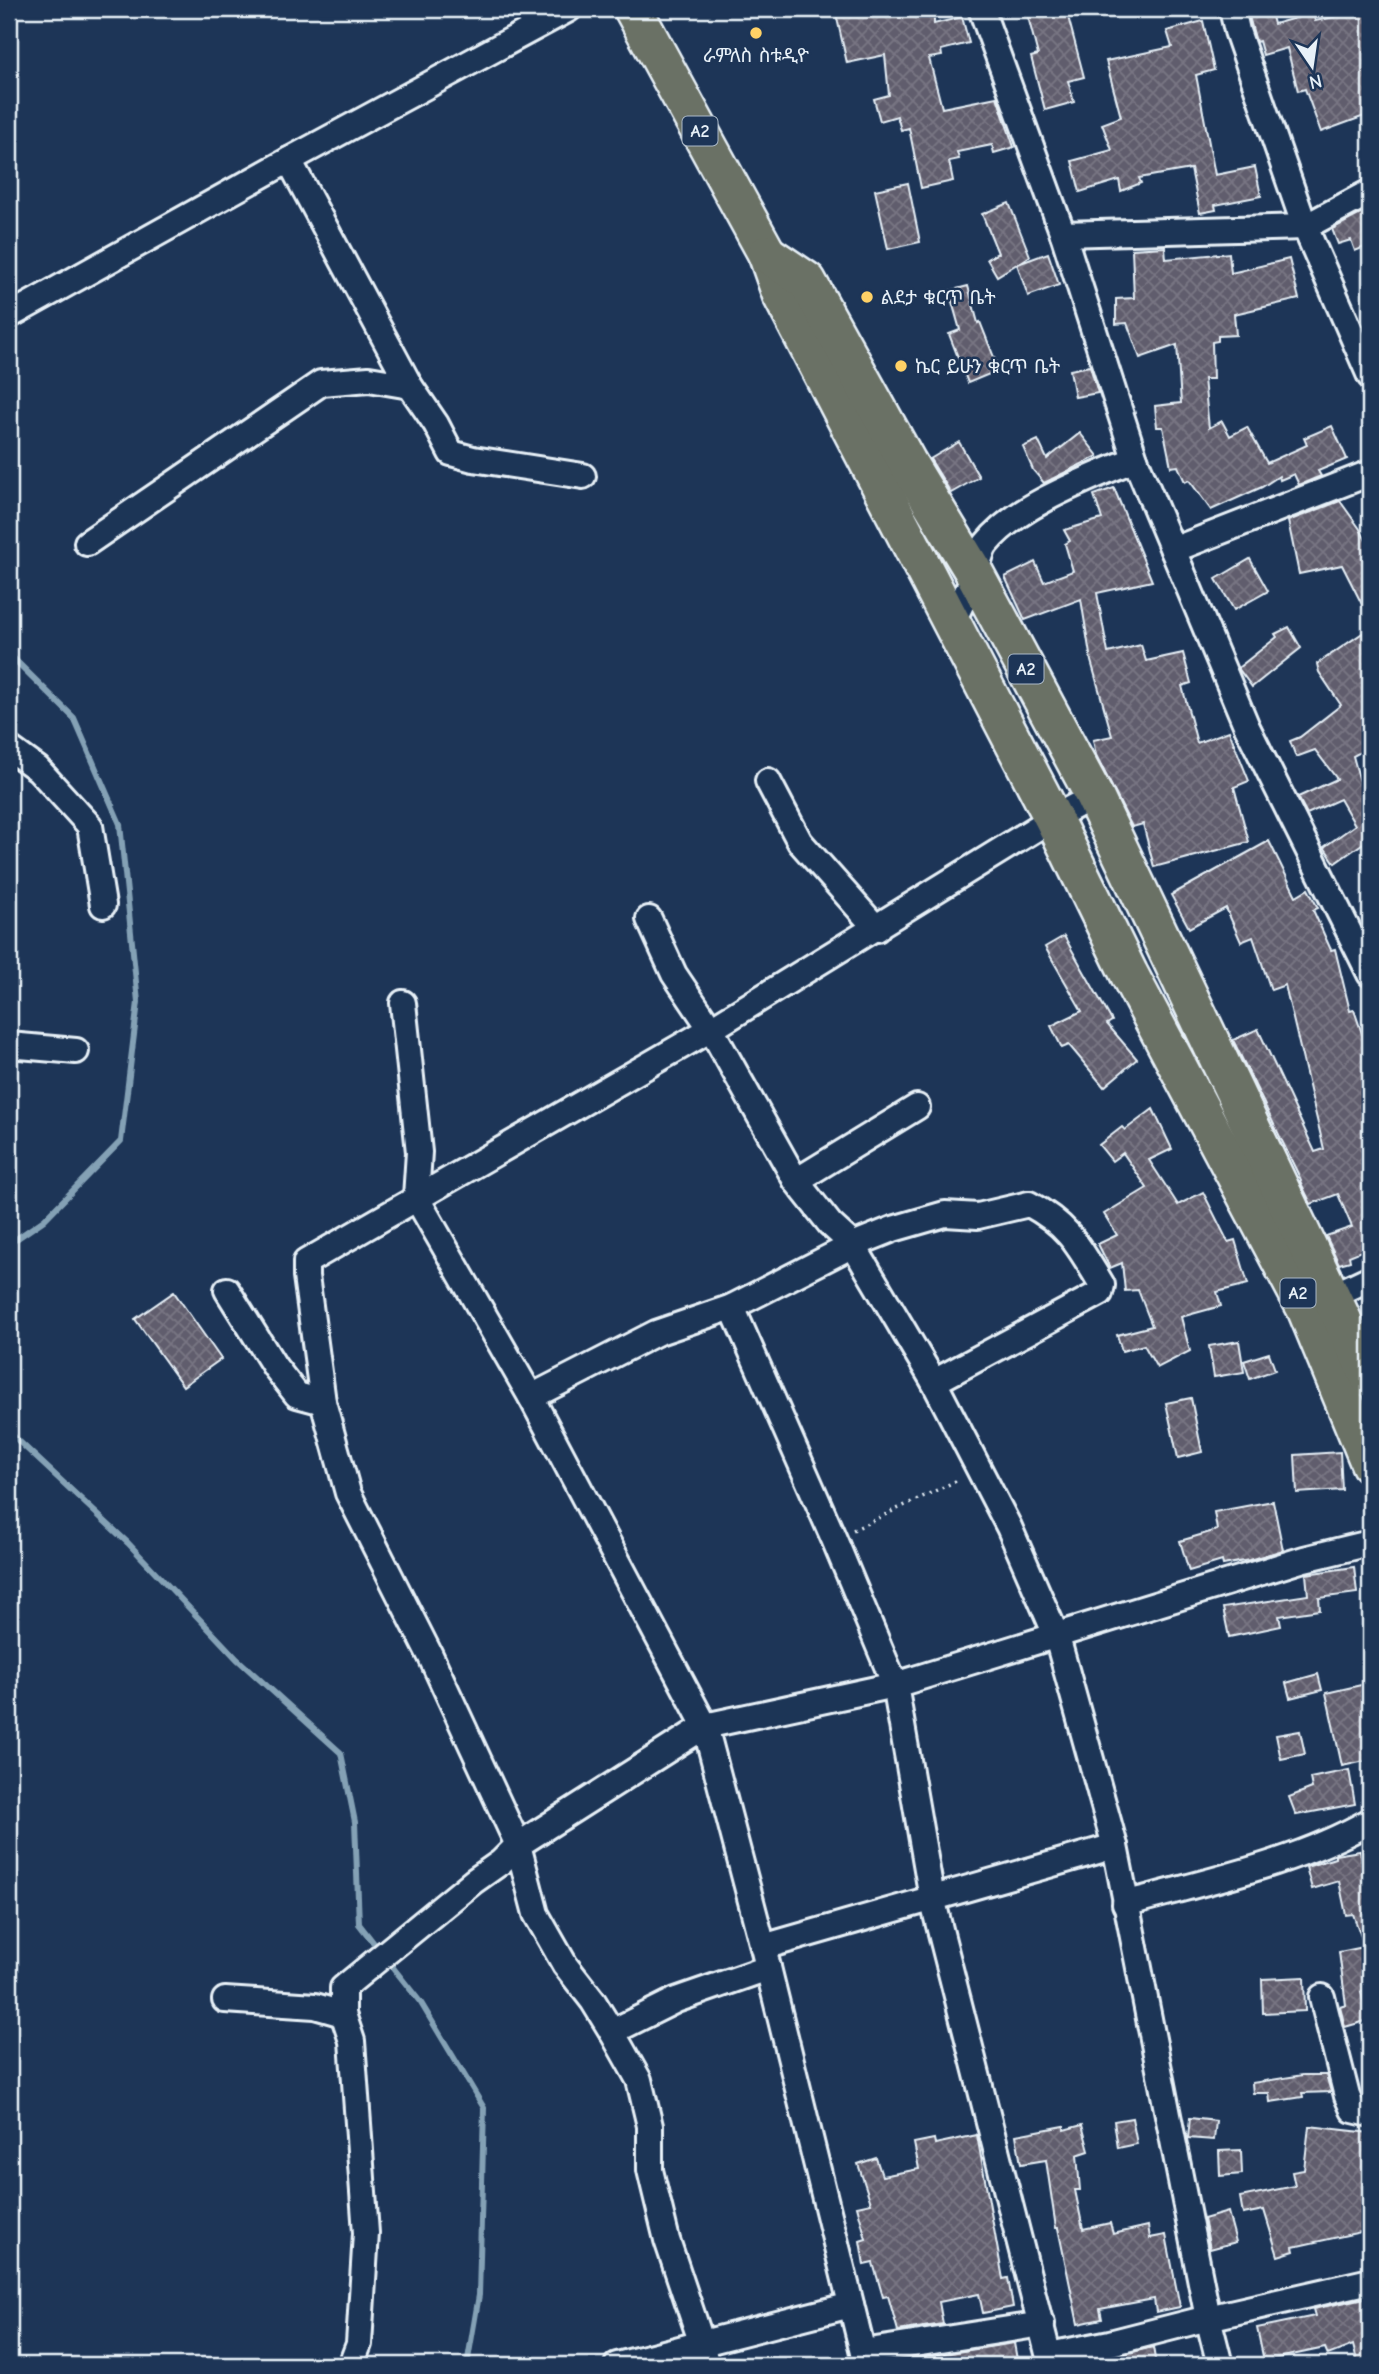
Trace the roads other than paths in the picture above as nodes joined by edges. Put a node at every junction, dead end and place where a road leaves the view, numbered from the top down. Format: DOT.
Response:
graph roads {
  1 [pos="569,9"];
  2 [pos="633,9"];
  3 [pos="981,9"];
  4 [pos="1231,9"];
  5 [pos="289,160"];
  6 [pos="1370,192"];
  7 [pos="1305,227"];
  8 [pos="1063,234"];
  9 [pos="9,316"];
  10 [pos="1370,376"];
  11 [pos="410,386"];
  12 [pos="1135,459"];
  13 [pos="893,470"];
  14 [pos="1370,472"];
  15 [pos="583,477"];
  16 [pos="87,543"];
  17 [pos="1173,550"];
  18 [pos="975,574"];
  19 [pos="952,623"];
  20 [pos="9,748"];
  21 [pos="768,781"];
  22 [pos="1094,796"];
  23 [pos="1053,818"];
  24 [pos="103,905"];
  25 [pos="649,919"];
  26 [pos="877,929"];
  27 [pos="1370,974"];
  28 [pos="403,1003"];
  29 [pos="711,1029"];
  30 [pos="9,1045"];
  31 [pos="76,1051"];
  32 [pos="918,1107"];
  33 [pos="1244,1112"];
  34 [pos="1211,1130"];
  35 [pos="796,1181"];
  36 [pos="416,1197"];
  37 [pos="853,1245"];
  38 [pos="1370,1278"];
  39 [pos="227,1290"];
  40 [pos="1319,1302"];
  41 [pos="732,1307"];
  42 [pos="1370,1378"];
  43 [pos="934,1382"];
  44 [pos="531,1397"];
  45 [pos="323,1402"];
  46 [pos="1370,1464"];
  47 [pos="1370,1543"];
  48 [pos="1057,1637"];
  49 [pos="895,1685"];
  50 [pos="705,1726"];
  51 [pos="1370,1821"];
  52 [pos="518,1844"];
  53 [pos="1115,1846"];
  54 [pos="932,1898"];
  55 [pos="1125,1904"];
  56 [pos="765,1957"];
  57 [pos="1322,1997"];
  58 [pos="225,2000"];
  59 [pos="343,2014"];
  60 [pos="612,2032"];
  61 [pos="1370,2114"];
  62 [pos="1370,2281"];
  63 [pos="851,2305"];
  64 [pos="1208,2318"];
  65 [pos="1042,2324"];
  66 [pos="704,2354"];
  67 [pos="864,2359"];
  68 [pos="1050,2360"];
  69 [pos="351,2365"];
  70 [pos="618,2365"];
  71 [pos="1220,2365"];
  1 -- 5 [label="street"];
  2 -- 13 [label="highway, A2"];
  3 -- 8 [label="street"];
  4 -- 7 [label="street"];
  5 -- 9 [label="street"];
  5 -- 11 [label="street"];
  6 -- 7 [label="street"];
  7 -- 8 [label="street"];
  7 -- 10 [label="street"];
  8 -- 12 [label="street"];
  11 -- 15 [label="street"];
  11 -- 16 [label="street"];
  12 -- 17 [label="street"];
  12 -- 18 [label="street"];
  13 -- 18 [label="highway, A2"];
  13 -- 19 [label="highway, A2"];
  14 -- 17 [label="street"];
  17 -- 27 [label="street"];
  18 -- 19 [label="street"];
  18 -- 22 [label="highway, A2"];
  19 -- 23 [label="highway, A2"];
  20 -- 24 [label="street"];
  21 -- 26 [label="street"];
  22 -- 23 [label="street"];
  22 -- 33 [label="highway, A2"];
  23 -- 26 [label="street"];
  23 -- 34 [label="highway, A2"];
  25 -- 29 [label="street"];
  26 -- 29 [label="street"];
  28 -- 36 [label="street"];
  29 -- 35 [label="street"];
  29 -- 36 [label="street"];
  30 -- 31 [label="street"];
  32 -- 35 [label="street"];
  33 -- 34 [label="highway"];
  33 -- 40 [label="highway, A2"];
  34 -- 40 [label="highway, A2"];
  35 -- 37 [label="street"];
  36 -- 44 [label="street"];
  36 -- 45 [label="street"];
  37 -- 41 [label="street"];
  37 -- 43 [label="street"];
  37 -- 43 [label="street"];
  38 -- 40 [label="street"];
  39 -- 45 [label="street"];
  40 -- 42 [label="highway, A2"];
  40 -- 46 [label="highway, A2"];
  41 -- 44 [label="street"];
  41 -- 49 [label="street"];
  43 -- 48 [label="street"];
  44 -- 50 [label="street"];
  45 -- 52 [label="street"];
  47 -- 48 [label="street"];
  48 -- 49 [label="street"];
  48 -- 53 [label="street"];
  49 -- 50 [label="street"];
  49 -- 54 [label="street"];
  50 -- 52 [label="street"];
  50 -- 56 [label="street"];
  51 -- 55 [label="street"];
  52 -- 59 [label="street"];
  52 -- 60 [label="street"];
  53 -- 54 [label="street"];
  53 -- 55 [label="street"];
  54 -- 56 [label="street"];
  54 -- 65 [label="street"];
  55 -- 64 [label="street"];
  56 -- 60 [label="street"];
  56 -- 63 [label="street"];
  57 -- 61 [label="street"];
  58 -- 59 [label="street"];
  59 -- 69 [label="street"];
  60 -- 66 [label="street"];
  62 -- 64 [label="street"];
  63 -- 66 [label="street"];
  63 -- 67 [label="street"];
  64 -- 68 [label="street"];
  64 -- 71 [label="street"];
  65 -- 67 [label="street"];
  65 -- 68 [label="street"];
  66 -- 70 [label="street"];
}
